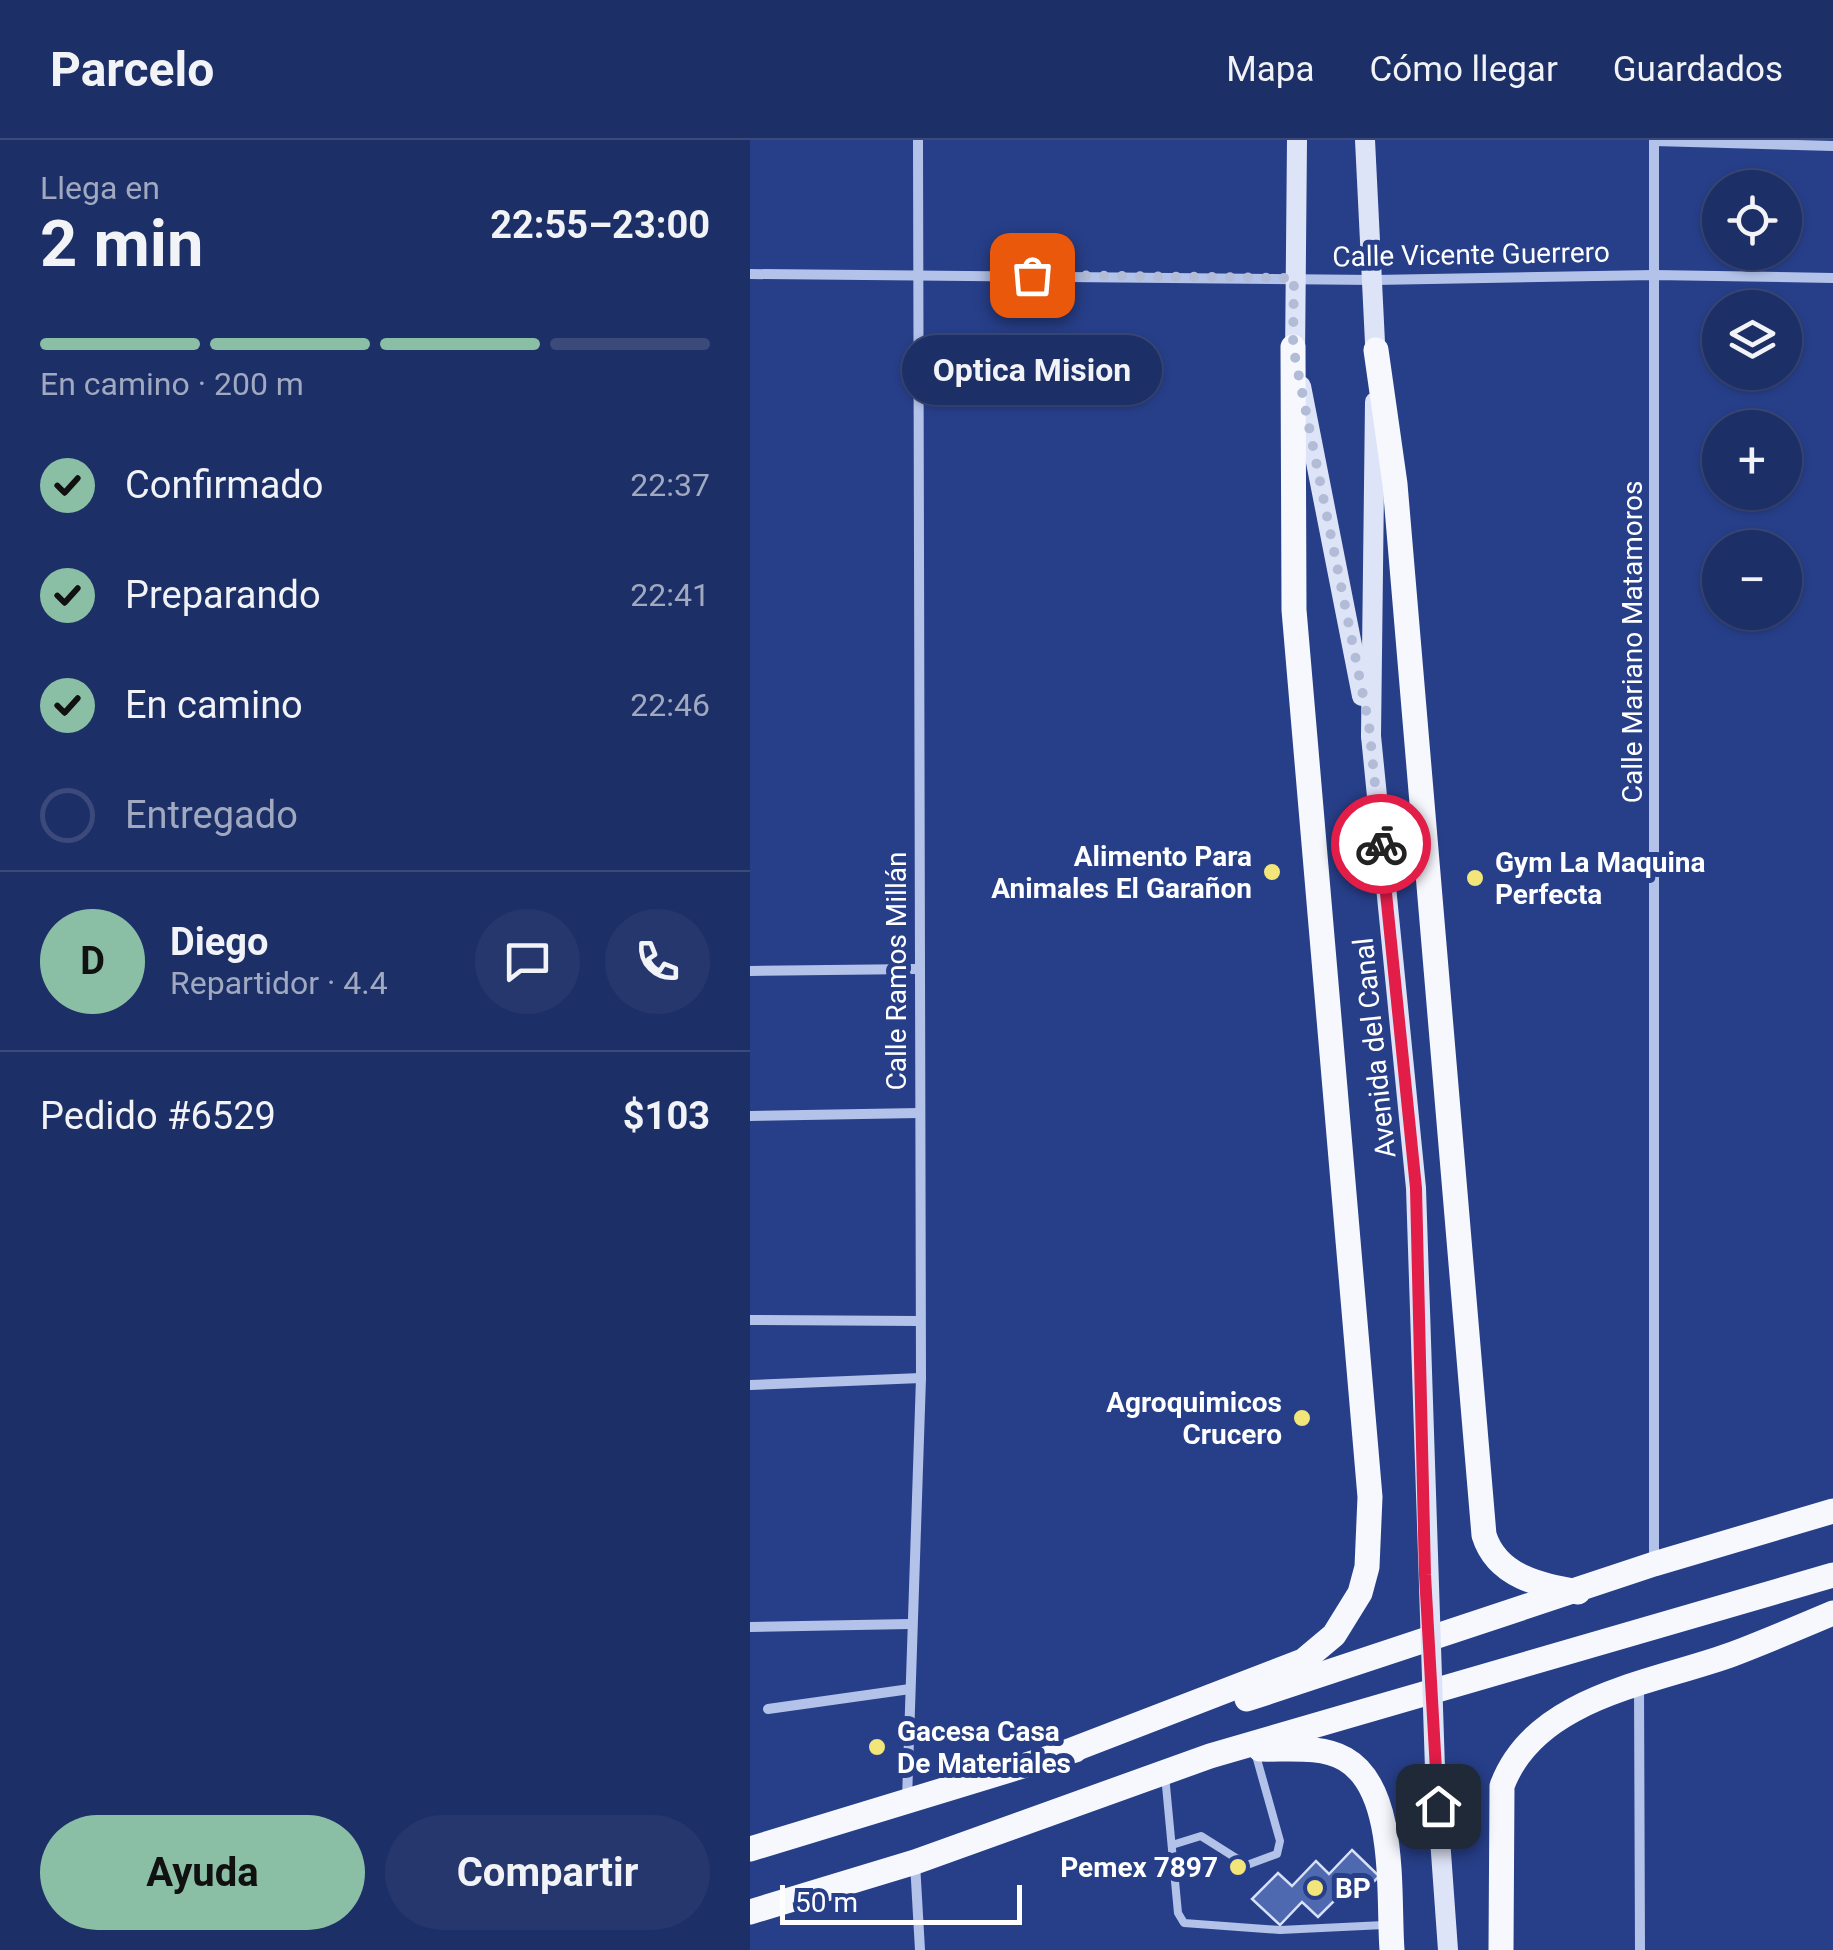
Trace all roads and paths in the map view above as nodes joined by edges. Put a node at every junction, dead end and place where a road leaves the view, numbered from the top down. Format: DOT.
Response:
graph roads {
  1 [pos="918,140"];
  2 [pos="1298,140"];
  3 [pos="1365,140"];
  4 [pos="1654,140"];
  5 [pos="1833,146"];
  6 [pos="750,274"];
  7 [pos="920,274"];
  8 [pos="1654,274"];
  9 [pos="1294,278"];
  10 [pos="1833,278"];
  11 [pos="1375,280"];
  12 [pos="1293,347"];
  13 [pos="1376,350"];
  14 [pos="1370,731"];
  15 [pos="917,970"];
  16 [pos="750,971"];
  17 [pos="920,1113"];
  18 [pos="750,1116"];
  19 [pos="750,1320"];
  20 [pos="918,1321"];
  21 [pos="921,1378"];
  22 [pos="750,1385"];
  23 [pos="1833,1511"];
  24 [pos="1654,1564"];
  25 [pos="1833,1575"];
  26 [pos="1578,1592"];
  27 [pos="1833,1613"];
  28 [pos="910,1624"];
  29 [pos="750,1627"];
  30 [pos="1639,1685"];
  31 [pos="910,1689"];
  32 [pos="768,1709"];
  33 [pos="1254,1749"];
  34 [pos="1059,1755"];
  35 [pos="1210,1756"];
  36 [pos="1165,1770"];
  37 [pos="908,1800"];
  38 [pos="1172,1845"];
  39 [pos="750,1849"];
  40 [pos="915,1862"];
  41 [pos="750,1912"];
  42 [pos="1391,1938"];
  43 [pos="920,1950"];
  44 [pos="1448,1950"];
  45 [pos="1502,1950"];
  46 [pos="1640,1950"];
  1 -- 7 [label="street, Calle Ramos Millán"];
  2 -- 9 [label="main road"];
  3 -- 11 [label="main road, Avenida del Canal"];
  4 -- 5 [label="street"];
  4 -- 8 [label="street, Calle Mariano Matamoros"];
  6 -- 7 [label="street, Calle Vicente Guerrero"];
  7 -- 9 [label="street, Calle Vicente Guerrero"];
  7 -- 15 [label="street, Calle Ramos Millán"];
  8 -- 10 [label="street, Calle Vicente Guerrero"];
  8 -- 11 [label="street, Calle Vicente Guerrero"];
  8 -- 24 [label="street, Calle Mariano Matamoros"];
  9 -- 11 [label="street, Calle Vicente Guerrero"];
  9 -- 12 [label="main road"];
  11 -- 13 [label="main road, Avenida del Canal"];
  12 -- 14 [label="main road"];
  12 -- 34 [label="main road"];
  13 -- 14 [label="main road, Avenida del Canal"];
  13 -- 26 [label="main road"];
  14 -- 44 [label="main road, Avenida del Canal, bridge"];
  15 -- 16 [label="street"];
  15 -- 17 [label="street, Calle Ramos Millán"];
  17 -- 18 [label="street"];
  17 -- 20 [label="street, Calle Ramos Millán"];
  19 -- 20 [label="street"];
  20 -- 21 [label="street, Calle Ramos Millán"];
  21 -- 22 [label="street"];
  21 -- 28 [label="street, Calle Ramos Millán"];
  23 -- 24 [label="main road"];
  24 -- 26 [label="main road"];
  25 -- 35 [label="main road"];
  26 -- 34 [label="main road"];
  27 -- 30 [label="main road"];
  28 -- 29 [label="street"];
  28 -- 31 [label="street, Calle Ramos Millán"];
  30 -- 45 [label="main road"];
  30 -- 46 [label="street"];
  31 -- 32 [label="street"];
  31 -- 37 [label="street, Calle Ramos Millán"];
  33 -- 35 [label="main road"];
  33 -- 38 [label="lane"];
  33 -- 42 [label="main road"];
  34 -- 37 [label="main road"];
  35 -- 36 [label="main road"];
  36 -- 38 [label="lane"];
  36 -- 40 [label="main road"];
  37 -- 39 [label="main road"];
  38 -- 42 [label="lane"];
  40 -- 41 [label="main road"];
  40 -- 43 [label="street"];
}
